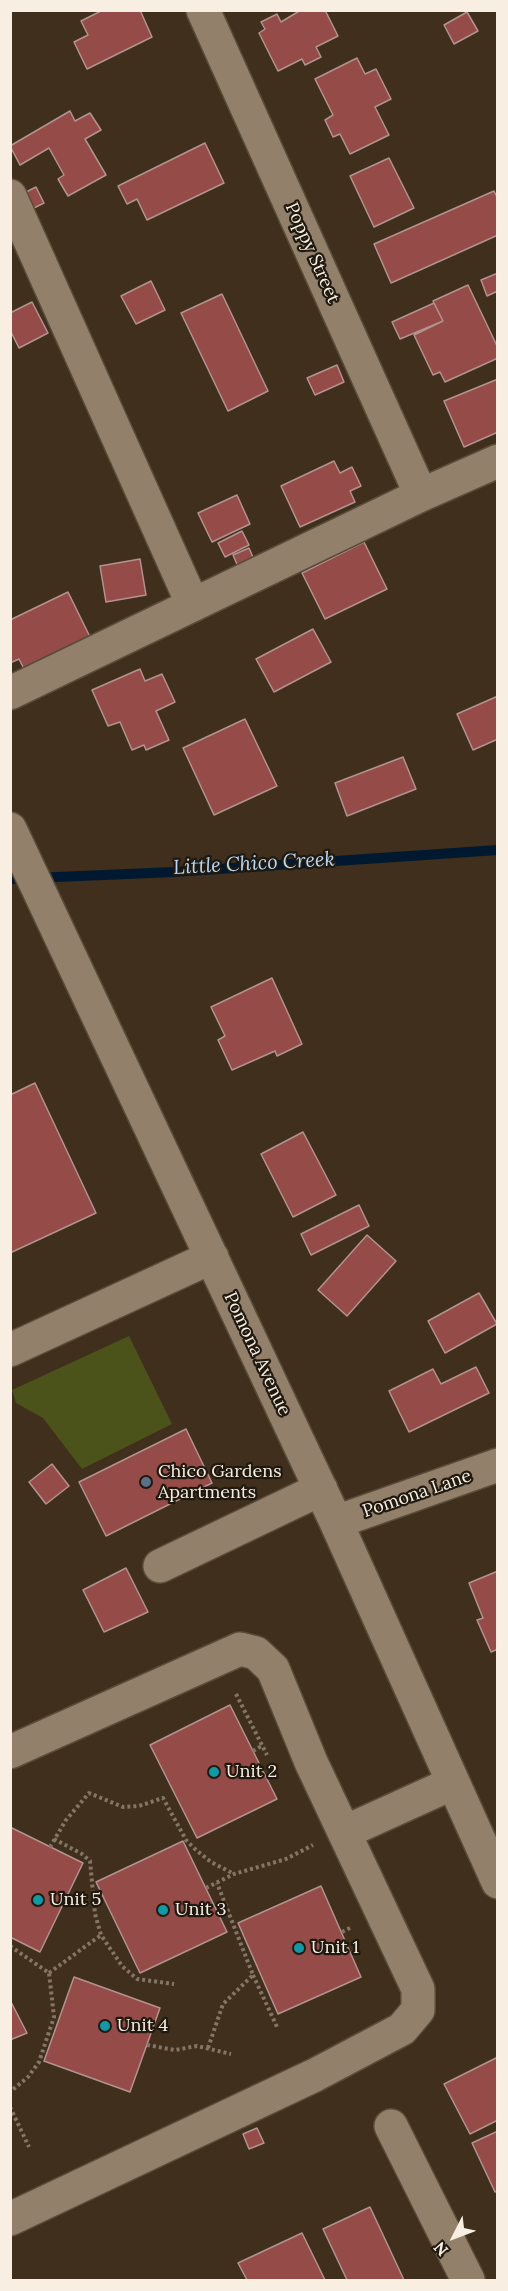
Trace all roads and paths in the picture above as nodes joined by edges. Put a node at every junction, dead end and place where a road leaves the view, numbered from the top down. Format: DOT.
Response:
graph roads {
  1 [pos="202,10"];
  2 [pos="10,196"];
  3 [pos="498,460"];
  4 [pos="421,495"];
  5 [pos="193,604"];
  6 [pos="10,693"];
  7 [pos="10,829"];
  8 [pos="212,1257"];
  9 [pos="10,1350"];
  10 [pos="498,1465"];
  11 [pos="321,1489"];
  12 [pos="336,1522"];
  13 [pos="160,1566"];
  14 [pos="236,1694"];
  15 [pos="10,1752"];
  16 [pos="271,1763"];
  17 [pos="453,1783"];
  18 [pos="331,1838"];
  19 [pos="54,1839"];
  20 [pos="50,1847"];
  21 [pos="234,1874"];
  22 [pos="498,1882"];
  23 [pos="217,1883"];
  24 [pos="206,1888"];
  25 [pos="101,1935"];
  26 [pos="10,1946"];
  27 [pos="49,1973"];
  28 [pos="253,1975"];
  29 [pos="174,1984"];
  30 [pos="278,2029"];
  31 [pos="147,2045"];
  32 [pos="208,2048"];
  33 [pos="231,2054"];
  34 [pos="10,2092"];
  35 [pos="10,2107"];
  36 [pos="391,2126"];
  37 [pos="29,2147"];
  38 [pos="10,2219"];
  39 [pos="468,2280"];
  1 -- 4 [label="street, Poppy Street"];
  2 -- 5 [label="street"];
  3 -- 4 [label="street"];
  4 -- 5 [label="street"];
  5 -- 6 [label="street"];
  7 -- 8 [label="street, Pomona Avenue"];
  8 -- 9 [label="street"];
  8 -- 11 [label="street, Pomona Avenue"];
  10 -- 12 [label="street, Pomona Lane"];
  11 -- 12 [label="street, Pomona Avenue"];
  11 -- 13 [label="street"];
  12 -- 17 [label="street, Pomona Avenue"];
  14 -- 16 [label="path"];
  15 -- 18 [label="street"];
  17 -- 18 [label="street"];
  17 -- 22 [label="street, Pomona Avenue"];
  18 -- 21 [label="path"];
  18 -- 38 [label="street"];
  19 -- 20 [label="path"];
  19 -- 21 [label="path"];
  19 -- 25 [label="path"];
  21 -- 23 [label="path"];
  23 -- 24 [label="path"];
  23 -- 28 [label="path"];
  25 -- 27 [label="path"];
  25 -- 29 [label="path"];
  26 -- 27 [label="path"];
  27 -- 34 [label="path"];
  28 -- 30 [label="path"];
  28 -- 32 [label="path"];
  31 -- 32 [label="path"];
  32 -- 33 [label="path"];
  35 -- 37 [label="path"];
  36 -- 39 [label="street"];
}
